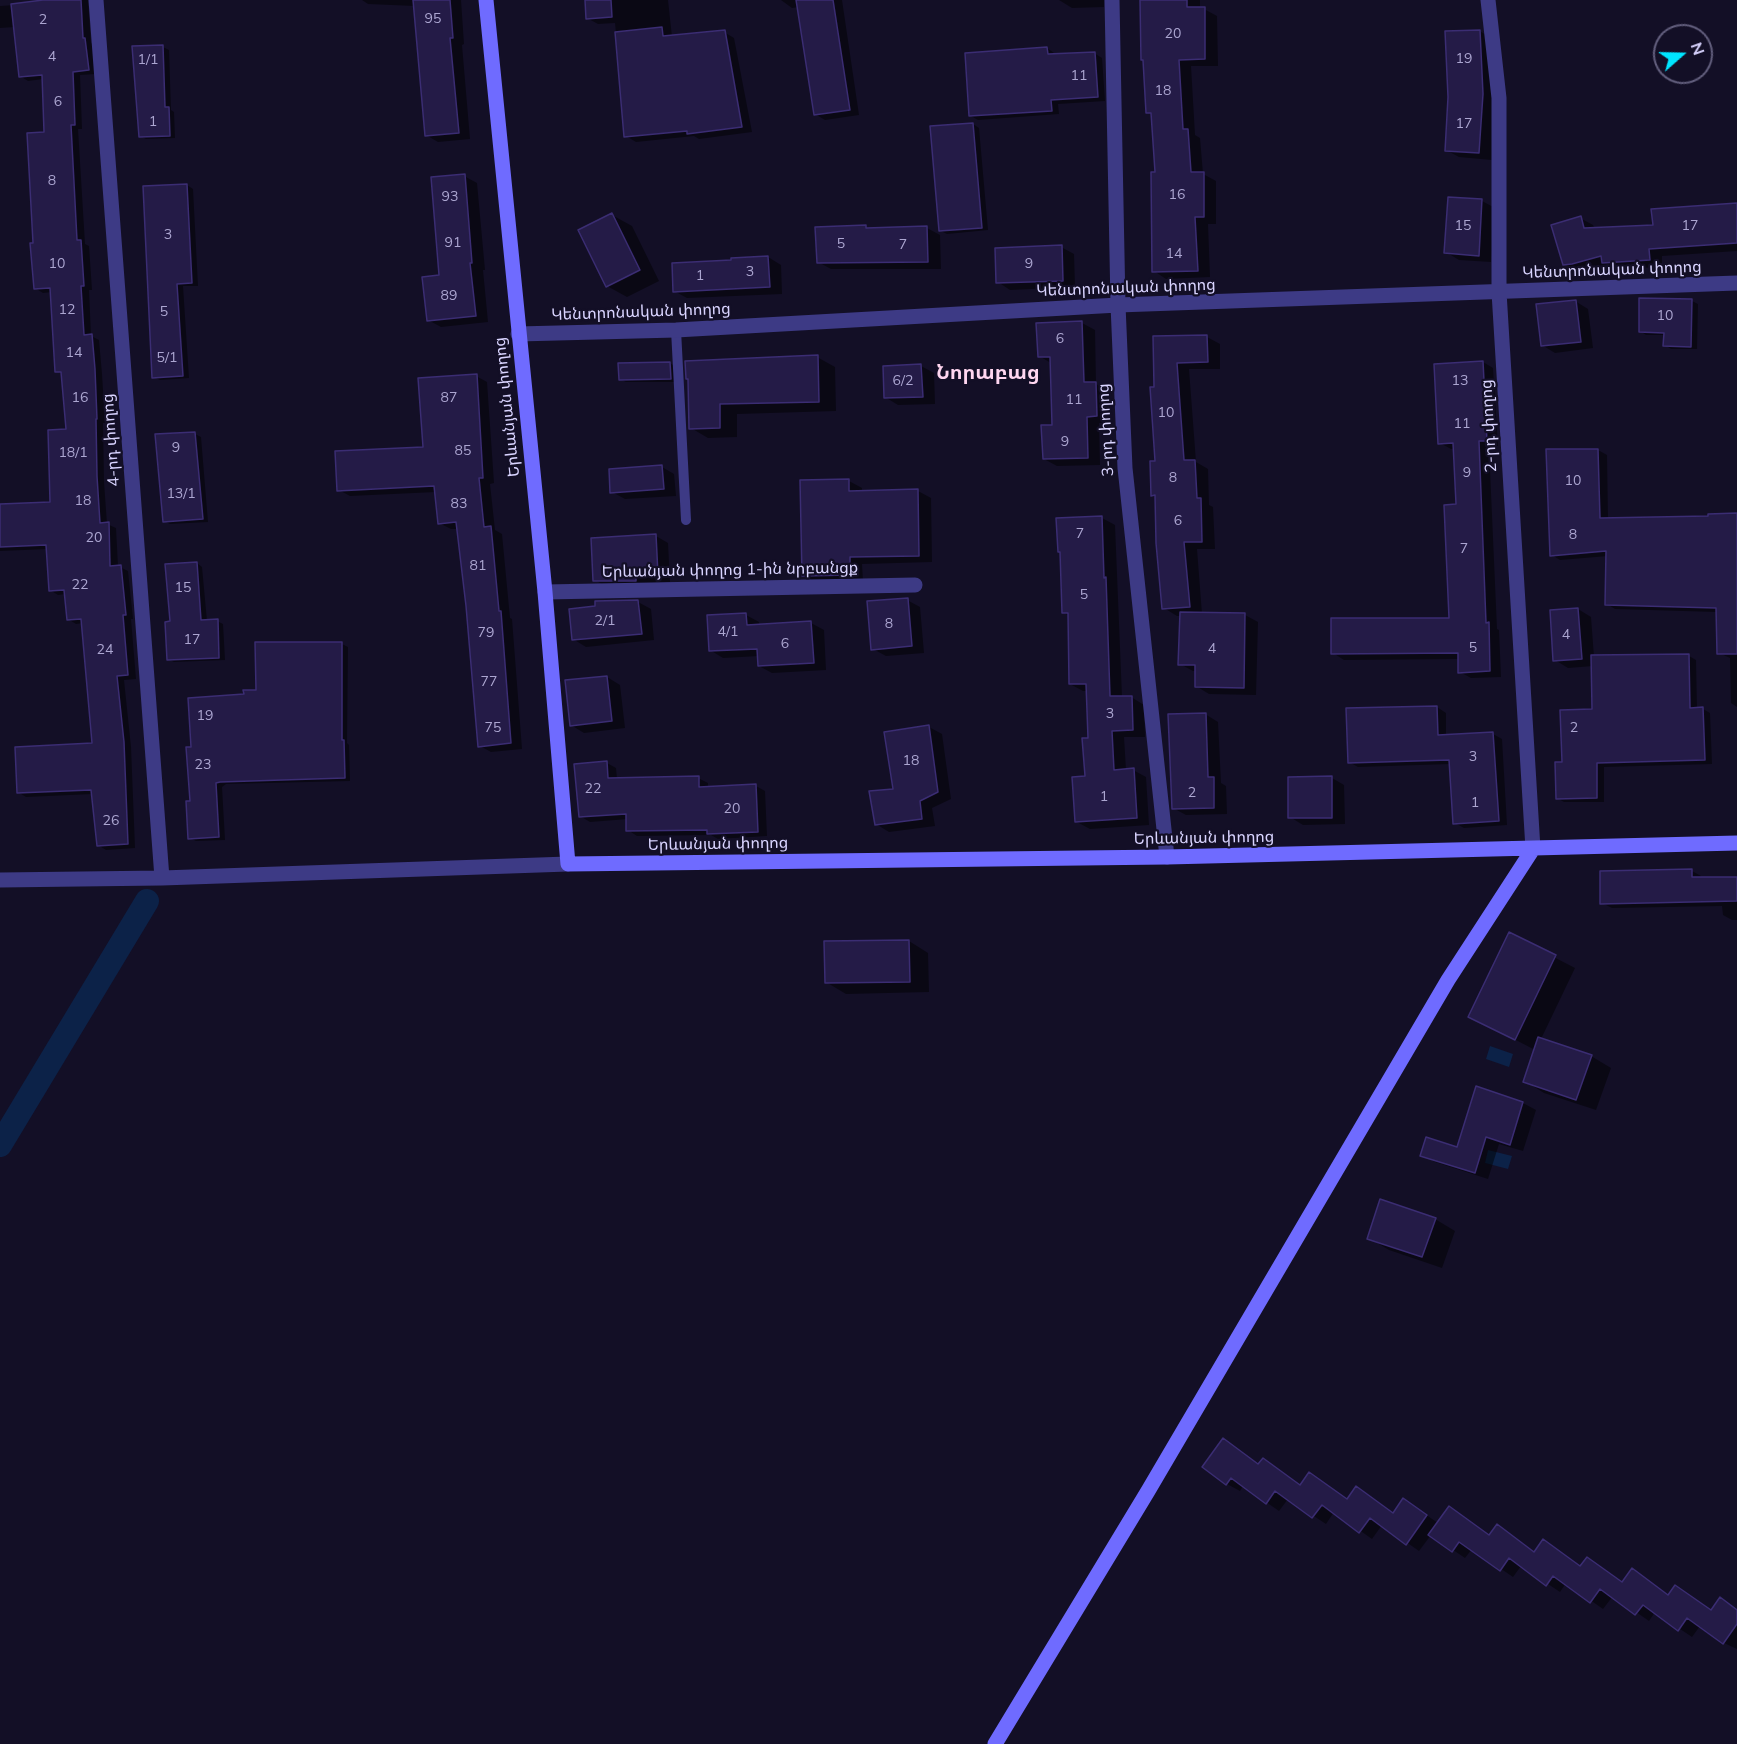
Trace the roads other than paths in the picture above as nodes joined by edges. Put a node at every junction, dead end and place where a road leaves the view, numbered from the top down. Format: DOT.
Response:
graph roads {
  1 [pos="96,0"];
  2 [pos="486,0"];
  3 [pos="1112,0"];
  4 [pos="1488,0"];
  5 [pos="1737,283"];
  6 [pos="1499,292"];
  7 [pos="1118,305"];
  8 [pos="676,330"];
  9 [pos="518,334"];
  10 [pos="686,520"];
  11 [pos="915,585"];
  12 [pos="545,592"];
  13 [pos="1737,843"];
  14 [pos="1533,849"];
  15 [pos="1167,857"];
  16 [pos="568,864"];
  17 [pos="162,878"];
  18 [pos="0,880"];
  19 [pos="995,1744"];
  1 -- 17 [label="street, 4-րդ փողոց"];
  2 -- 9 [label="main road, Երևանյան փողոց"];
  3 -- 7 [label="street, 3-րդ փողոց"];
  4 -- 6 [label="street, 2-րդ փողոց"];
  5 -- 6 [label="street, Կենտրոնական փողոց"];
  6 -- 7 [label="street, Կենտրոնական փողոց"];
  6 -- 14 [label="street, 2-րդ փողոց"];
  7 -- 8 [label="street, Կենտրոնական փողոց"];
  7 -- 15 [label="street, 3-րդ փողոց"];
  8 -- 9 [label="street, Կենտրոնական փողոց"];
  8 -- 10 [label="lane"];
  9 -- 12 [label="main road, Երևանյան փողոց"];
  11 -- 12 [label="street, Երևանյան փողոց 1-ին նրբանցք"];
  12 -- 16 [label="main road, Երևանյան փողոց"];
  13 -- 14 [label="main road, Երևանյան փողոց"];
  14 -- 15 [label="main road, Երևանյան փողոց"];
  14 -- 19 [label="main road"];
  15 -- 16 [label="main road, Երևանյան փողոց"];
  16 -- 17 [label="street"];
  17 -- 18 [label="street"];
}
